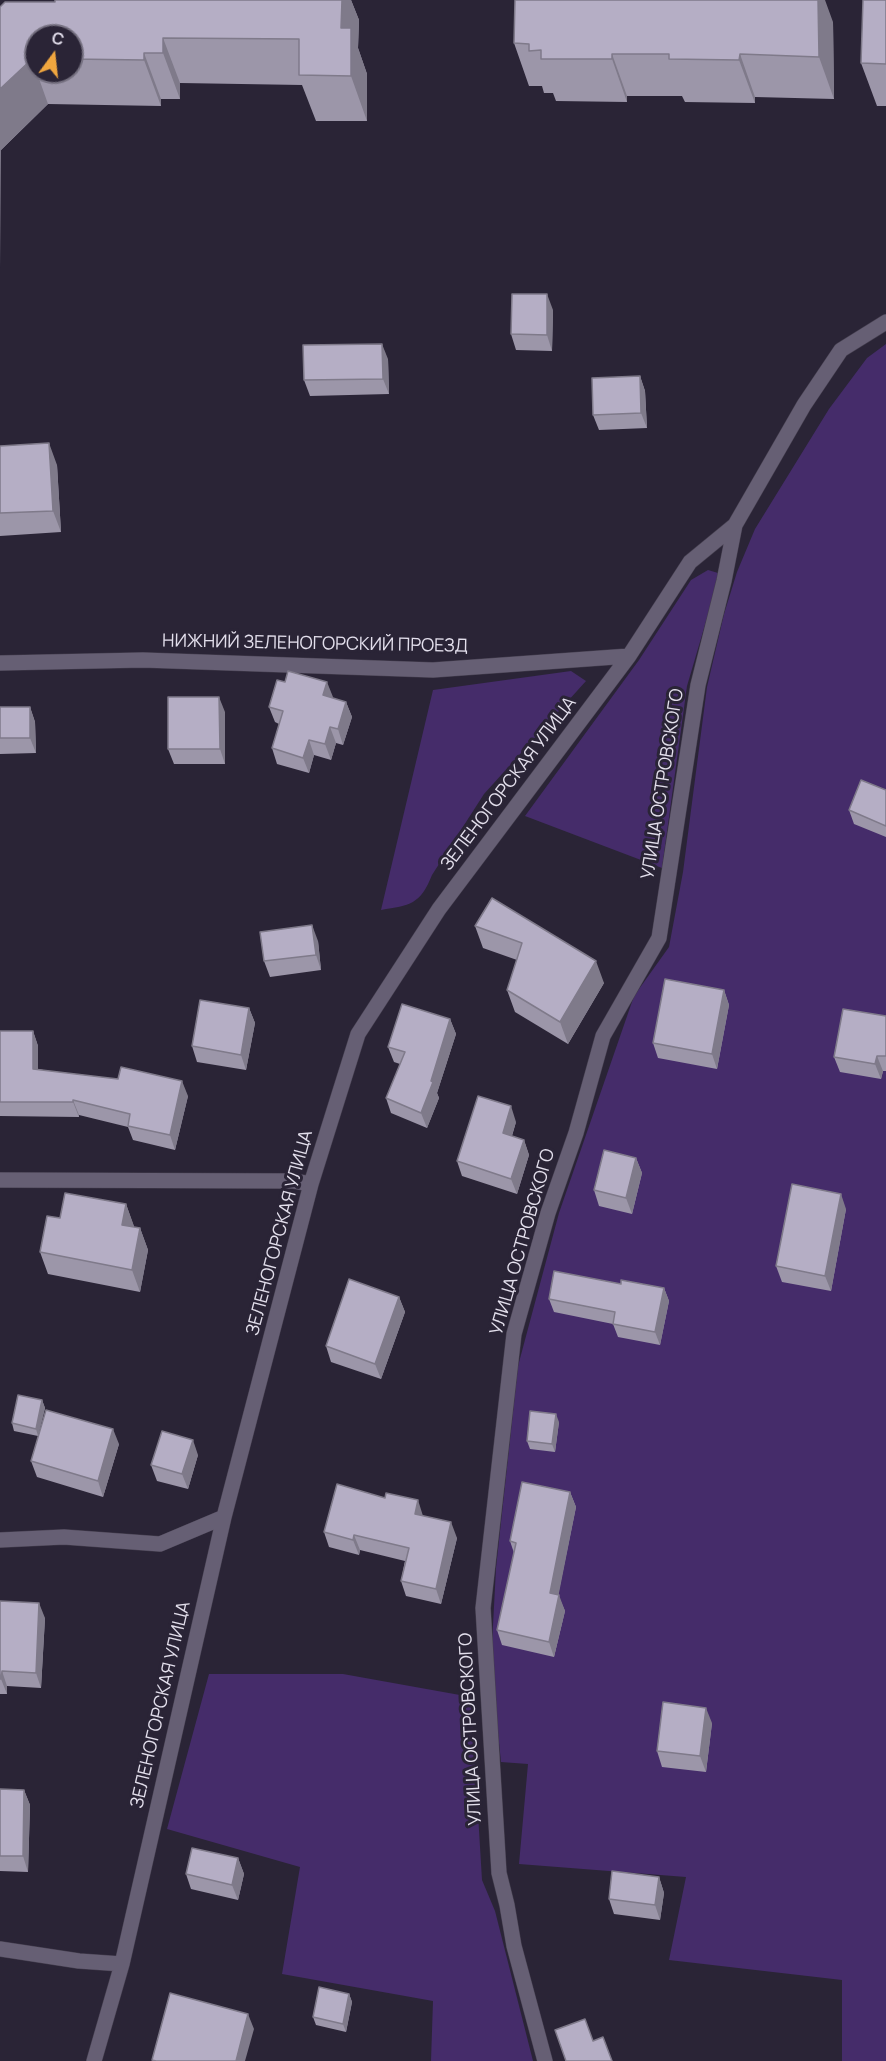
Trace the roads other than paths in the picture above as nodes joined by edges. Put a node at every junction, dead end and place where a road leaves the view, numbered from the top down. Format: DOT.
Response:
graph roads {
  1 [pos="886,322"];
  2 [pos="735,525"];
  3 [pos="629,656"];
  4 [pos="0,663"];
  5 [pos="0,1180"];
  6 [pos="311,1184"];
  7 [pos="224,1517"];
  8 [pos="0,1540"];
  9 [pos="0,1949"];
  10 [pos="122,1964"];
  11 [pos="94,2061"];
  12 [pos="545,2061"];
  1 -- 2 [label="street"];
  2 -- 3 [label="street, ЗЕЛЕНОГОРСКАЯ УЛИЦА"];
  2 -- 12 [label="street, УЛИЦА ОСТРОВСКОГО"];
  3 -- 4 [label="street, НИЖНИЙ ЗЕЛЕНОГОРСКИЙ ПРОЕЗД"];
  3 -- 6 [label="street, ЗЕЛЕНОГОРСКАЯ УЛИЦА"];
  5 -- 6 [label="street"];
  6 -- 7 [label="street, ЗЕЛЕНОГОРСКАЯ УЛИЦА"];
  7 -- 8 [label="street"];
  7 -- 10 [label="street, ЗЕЛЕНОГОРСКАЯ УЛИЦА"];
  9 -- 10 [label="street"];
  10 -- 11 [label="street, ЗЕЛЕНОГОРСКАЯ УЛИЦА"];
}
